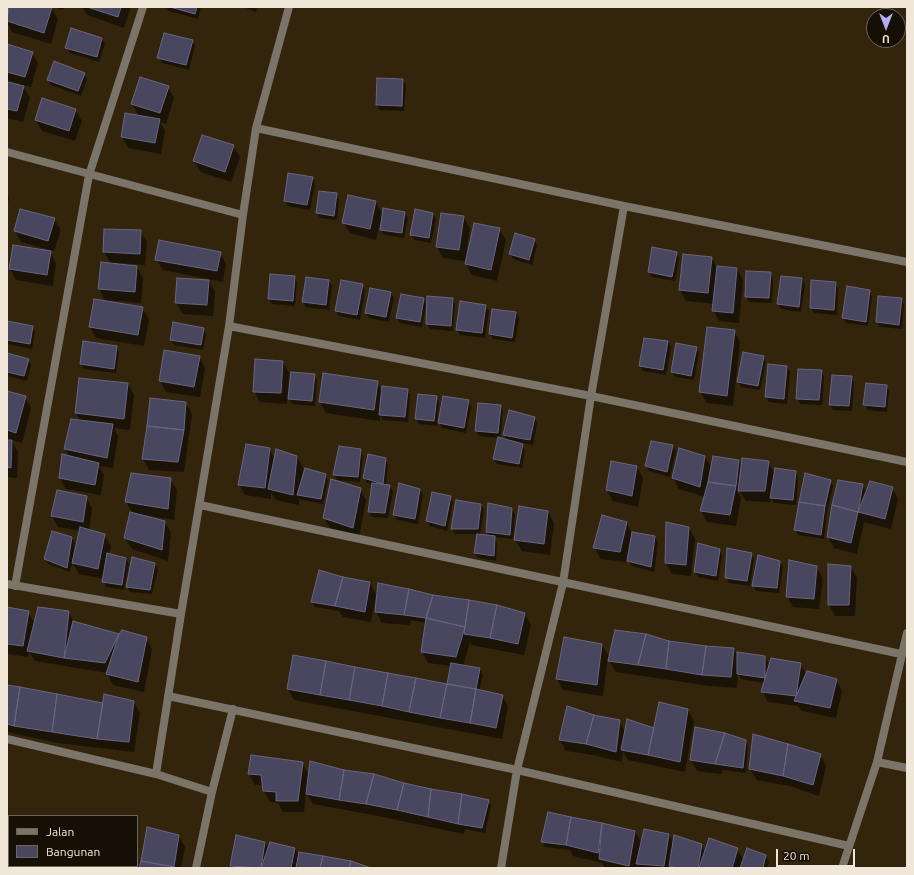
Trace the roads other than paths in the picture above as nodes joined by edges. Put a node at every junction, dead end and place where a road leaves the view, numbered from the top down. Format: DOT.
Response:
graph roads {
  1 [pos="144,7"];
  2 [pos="289,7"];
  3 [pos="256,128"];
  4 [pos="7,152"];
  5 [pos="89,175"];
  6 [pos="624,206"];
  7 [pos="243,215"];
  8 [pos="907,262"];
  9 [pos="229,326"];
  10 [pos="591,396"];
  11 [pos="907,462"];
  12 [pos="200,506"];
  13 [pos="563,584"];
  14 [pos="11,585"];
  15 [pos="181,614"];
  16 [pos="907,633"];
  17 [pos="901,654"];
  18 [pos="168,696"];
  19 [pos="233,709"];
  20 [pos="7,739"];
  21 [pos="877,762"];
  22 [pos="907,768"];
  23 [pos="517,770"];
  24 [pos="156,774"];
  25 [pos="212,792"];
  26 [pos="850,846"];
  27 [pos="196,868"];
  28 [pos="501,868"];
  29 [pos="842,868"];
  1 -- 5 [label="street"];
  2 -- 3 [label="street"];
  3 -- 6 [label="street"];
  3 -- 7 [label="street"];
  4 -- 5 [label="street"];
  5 -- 7 [label="street"];
  5 -- 14 [label="street"];
  6 -- 8 [label="street"];
  6 -- 10 [label="street"];
  7 -- 9 [label="street"];
  9 -- 10 [label="street"];
  9 -- 12 [label="street"];
  10 -- 11 [label="street"];
  10 -- 13 [label="street"];
  12 -- 13 [label="street"];
  12 -- 15 [label="street"];
  13 -- 17 [label="street"];
  13 -- 23 [label="street"];
  14 -- 15 [label="street"];
  15 -- 18 [label="street"];
  16 -- 17 [label="street"];
  17 -- 21 [label="street"];
  18 -- 19 [label="street"];
  18 -- 24 [label="street"];
  19 -- 23 [label="street"];
  19 -- 25 [label="street"];
  20 -- 24 [label="street"];
  21 -- 22 [label="street"];
  21 -- 26 [label="street"];
  23 -- 26 [label="street"];
  23 -- 28 [label="street"];
  24 -- 25 [label="street"];
  25 -- 27 [label="street"];
  26 -- 29 [label="street"];
}
